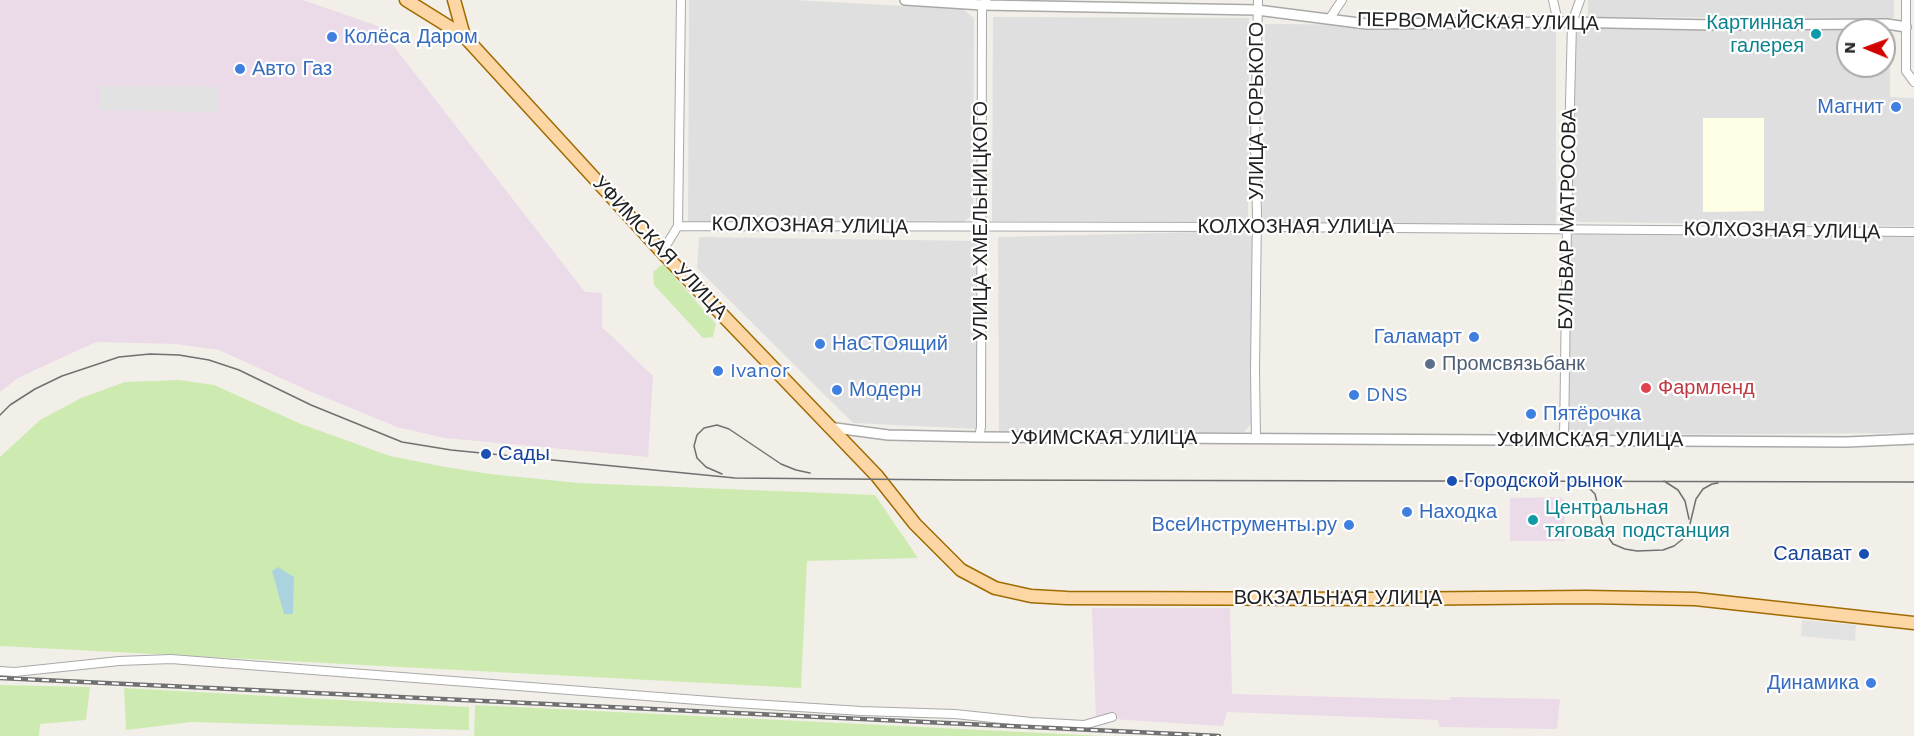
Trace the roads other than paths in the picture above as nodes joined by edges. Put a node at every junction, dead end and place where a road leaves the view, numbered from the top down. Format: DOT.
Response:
graph roads {
  1 [pos="406,0"];
  2 [pos="454,0"];
  3 [pos="681,0"];
  4 [pos="905,0"];
  5 [pos="1258,0"];
  6 [pos="1342,0"];
  7 [pos="1553,0"];
  8 [pos="1580,0"];
  9 [pos="1906,0"];
  10 [pos="981,2"];
  11 [pos="1257,10"];
  12 [pos="1330,18"];
  13 [pos="1558,22"];
  14 [pos="1572,23"];
  15 [pos="1906,27"];
  16 [pos="464,36"];
  17 [pos="1914,82"];
  18 [pos="678,226"];
  19 [pos="980,226"];
  20 [pos="1257,227"];
  21 [pos="1567,230"];
  22 [pos="1914,232"];
  23 [pos="662,252"];
  24 [pos="828,427"];
  25 [pos="979,437"];
  26 [pos="1256,439"];
  27 [pos="1564,440"];
  28 [pos="1914,440"];
  29 [pos="1914,623"];
  30 [pos="0,671"];
  31 [pos="1112,717"];
  1 -- 16 [label="main road"];
  2 -- 16 [label="main road"];
  3 -- 18 [label="street"];
  4 -- 10 [label="street, ПЕРВОМАЙСКАЯ УЛИЦА"];
  5 -- 11 [label="street, УЛИЦА ГОРЬКОГО"];
  6 -- 12 [label="street"];
  7 -- 13 [label="street"];
  8 -- 14 [label="street, БУЛЬВАР МАТРОСОВА"];
  9 -- 15 [label="street"];
  10 -- 11 [label="street, ПЕРВОМАЙСКАЯ УЛИЦА"];
  10 -- 19 [label="street, УЛИЦА ХМЕЛЬНИЦКОГО"];
  11 -- 12 [label="street, ПЕРВОМАЙСКАЯ УЛИЦА"];
  11 -- 20 [label="street, УЛИЦА ГОРЬКОГО"];
  12 -- 13 [label="street, ПЕРВОМАЙСКАЯ УЛИЦА"];
  13 -- 14 [label="street, ПЕРВОМАЙСКАЯ УЛИЦА"];
  14 -- 15 [label="street, ПЕРВОМАЙСКАЯ УЛИЦА"];
  14 -- 21 [label="street, БУЛЬВАР МАТРОСОВА"];
  15 -- 17 [label="street"];
  16 -- 23 [label="main road, УФИМСКАЯ УЛИЦА"];
  18 -- 19 [label="street, КОЛХОЗНАЯ УЛИЦА"];
  18 -- 23 [label="street"];
  19 -- 20 [label="street, КОЛХОЗНАЯ УЛИЦА"];
  19 -- 25 [label="street, УЛИЦА ХМЕЛЬНИЦКОГО"];
  20 -- 21 [label="street, КОЛХОЗНАЯ УЛИЦА"];
  20 -- 26 [label="street, УЛИЦА ГОРЬКОГО"];
  21 -- 22 [label="street, КОЛХОЗНАЯ УЛИЦА"];
  21 -- 27 [label="street, БУЛЬВАР МАТРОСОВА"];
  23 -- 24 [label="main road, УФИМСКАЯ УЛИЦА"];
  24 -- 25 [label="street, УФИМСКАЯ УЛИЦА"];
  24 -- 29 [label="main road, ВОКЗАЛЬНАЯ УЛИЦА"];
  25 -- 26 [label="street, УФИМСКАЯ УЛИЦА"];
  26 -- 27 [label="street, УФИМСКАЯ УЛИЦА"];
  27 -- 28 [label="street, УФИМСКАЯ УЛИЦА"];
  30 -- 31 [label="street"];
}
